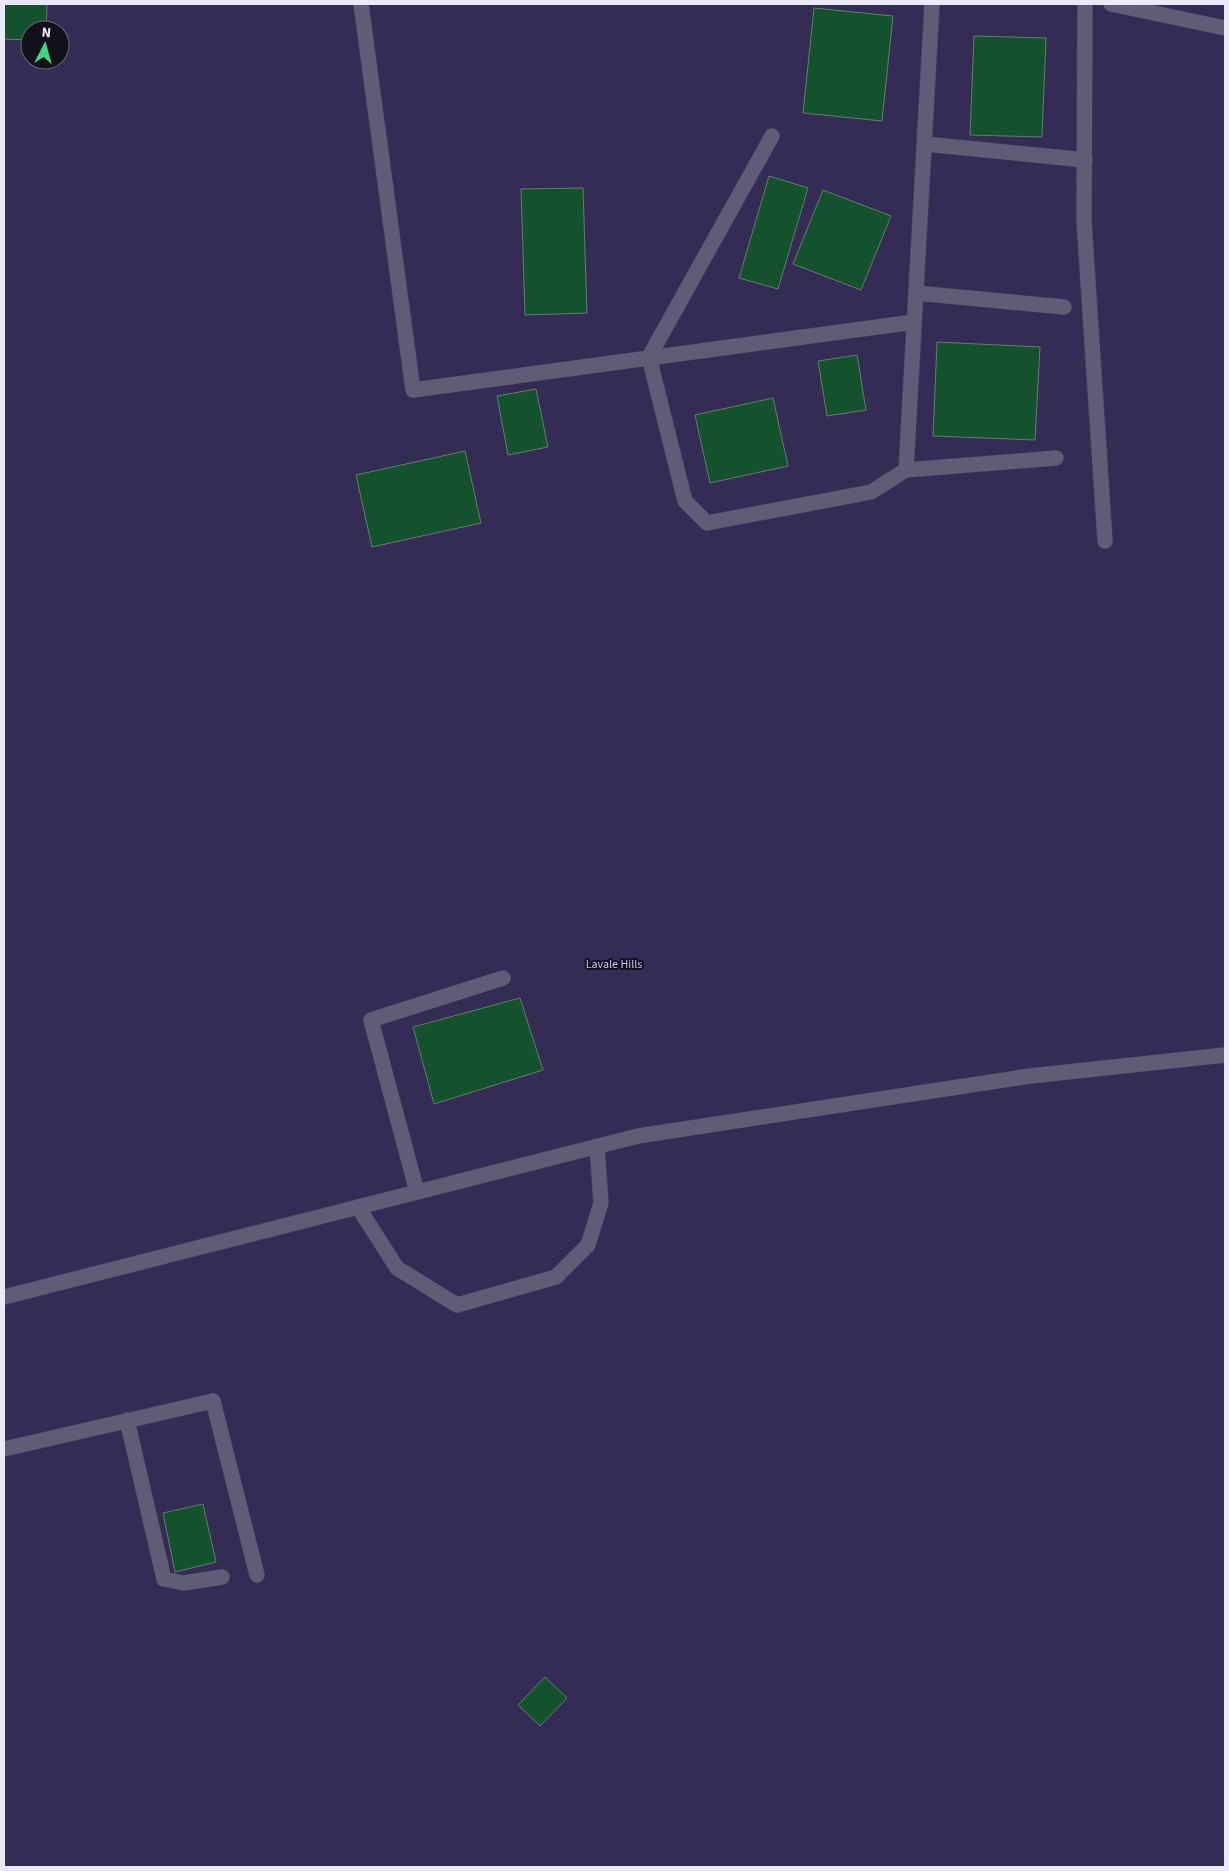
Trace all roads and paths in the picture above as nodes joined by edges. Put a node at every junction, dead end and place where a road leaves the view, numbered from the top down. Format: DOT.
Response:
graph roads {
  1 [pos="361,4"];
  2 [pos="932,4"];
  3 [pos="1085,4"];
  4 [pos="1111,4"];
  5 [pos="1225,28"];
  6 [pos="772,136"];
  7 [pos="925,144"];
  8 [pos="1084,160"];
  9 [pos="916,293"];
  10 [pos="1064,307"];
  11 [pos="914,322"];
  12 [pos="649,357"];
  13 [pos="1056,458"];
  14 [pos="906,470"];
  15 [pos="1105,540"];
  16 [pos="503,978"];
  17 [pos="1225,1056"];
  18 [pos="597,1146"];
  19 [pos="417,1192"];
  20 [pos="358,1207"];
  21 [pos="4,1297"];
  22 [pos="127,1420"];
  23 [pos="4,1449"];
  24 [pos="258,1575"];
  25 [pos="222,1577"];
  1 -- 12 [label="lane"];
  2 -- 7 [label="lane"];
  3 -- 8 [label="lane"];
  4 -- 5 [label="lane"];
  6 -- 12 [label="lane"];
  7 -- 8 [label="lane"];
  7 -- 9 [label="lane"];
  8 -- 15 [label="lane"];
  9 -- 10 [label="lane"];
  9 -- 11 [label="lane"];
  11 -- 12 [label="lane"];
  11 -- 14 [label="lane"];
  12 -- 14 [label="lane"];
  13 -- 14 [label="lane"];
  16 -- 19 [label="lane"];
  17 -- 18 [label="lane"];
  18 -- 19 [label="lane"];
  18 -- 20 [label="lane"];
  19 -- 20 [label="lane"];
  20 -- 21 [label="lane"];
  22 -- 23 [label="lane"];
  22 -- 24 [label="lane"];
  22 -- 25 [label="lane"];
}
